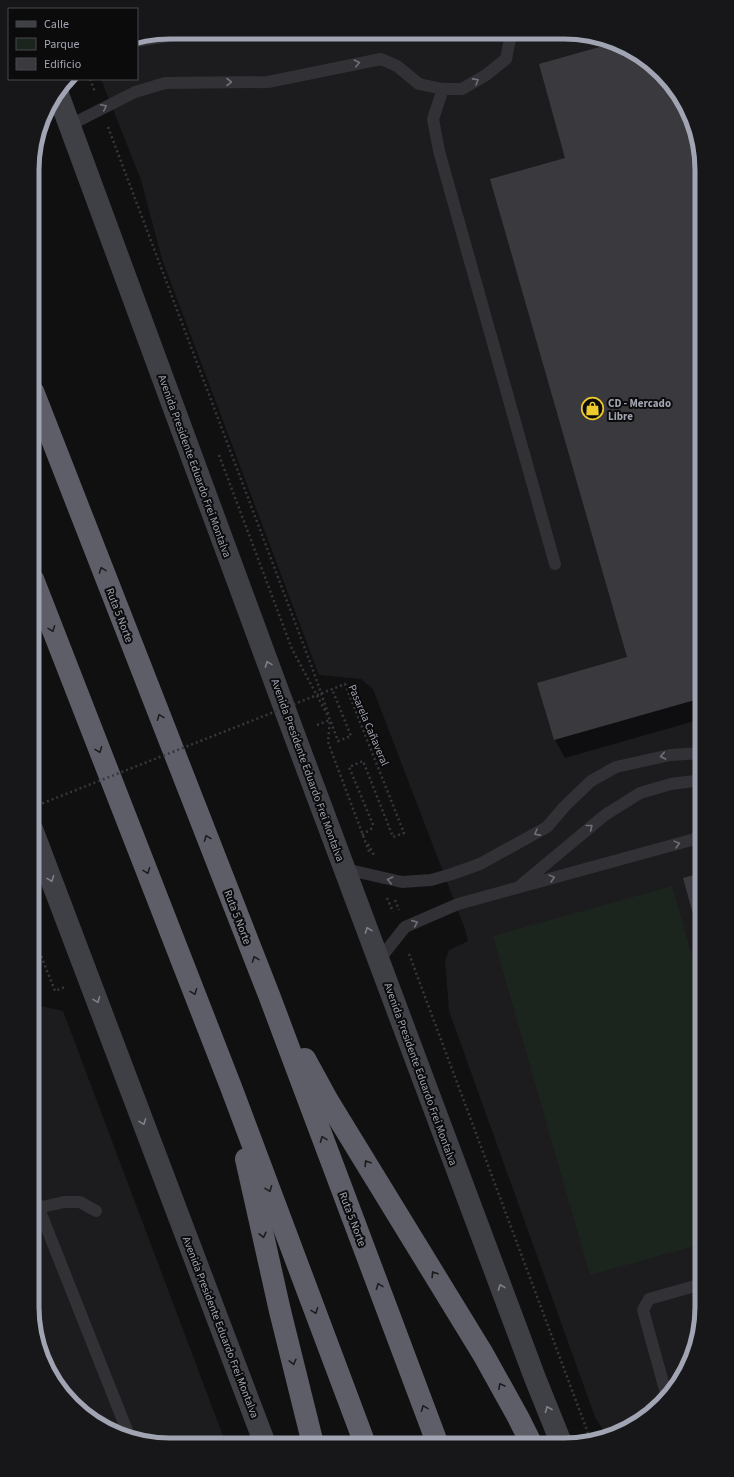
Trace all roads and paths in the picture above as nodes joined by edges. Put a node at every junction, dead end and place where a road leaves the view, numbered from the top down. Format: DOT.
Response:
graph roads {
  1 [pos="511,39"];
  2 [pos="90,80"];
  3 [pos="443,89"];
  4 [pos="60,99"];
  5 [pos="101,109"];
  6 [pos="70,125"];
  7 [pos="39,406"];
  8 [pos="217,448"];
  9 [pos="555,564"];
  10 [pos="39,594"];
  11 [pos="332,689"];
  12 [pos="330,720"];
  13 [pos="695,753"];
  14 [pos="695,781"];
  15 [pos="39,804"];
  16 [pos="374,827"];
  17 [pos="695,839"];
  18 [pos="39,847"];
  19 [pos="345,869"];
  20 [pos="379,877"];
  21 [pos="517,888"];
  22 [pos="401,932"];
  23 [pos="39,951"];
  24 [pos="379,960"];
  25 [pos="68,986"];
  26 [pos="269,995"];
  27 [pos="231,1087"];
  28 [pos="39,1208"];
  29 [pos="39,1210"];
  30 [pos="96,1211"];
  31 [pos="695,1286"];
  32 [pos="665,1390"];
  33 [pos="127,1431"];
  34 [pos="589,1435"];
  35 [pos="263,1438"];
  36 [pos="312,1438"];
  37 [pos="363,1438"];
  38 [pos="435,1438"];
  39 [pos="528,1438"];
  40 [pos="559,1438"];
  3 -- 1 [label="lane, one-way"];
  2 -- 5 [label="path"];
  5 -- 3 [label="lane, one-way"];
  3 -- 9 [label="lane"];
  4 -- 6 [label="main road, Avenida Presidente Eduardo Frei Montalva"];
  5 -- 6 [label="lane"];
  5 -- 12 [label="path"];
  19 -- 6 [label="main road, Avenida Presidente Eduardo Frei Montalva, one-way"];
  26 -- 7 [label="highway, Ruta 5 Norte, one-way"];
  8 -- 12 [label="path"];
  10 -- 27 [label="highway, one-way"];
  11 -- 12 [label="path"];
  11 -- 15 [label="path, Pasarela Cañaveral, bridge"];
  11 -- 16 [label="path, Pasarela Cañaveral, bridge"];
  12 -- 20 [label="path"];
  13 -- 20 [label="lane, one-way"];
  21 -- 14 [label="lane, one-way"];
  21 -- 17 [label="lane, one-way"];
  18 -- 35 [label="main road, Avenida Presidente Eduardo Frei Montalva, one-way"];
  19 -- 20 [label="lane"];
  24 -- 19 [label="main road, Avenida Presidente Eduardo Frei Montalva, one-way"];
  20 -- 22 [label="path"];
  22 -- 21 [label="lane, one-way"];
  22 -- 24 [label="lane"];
  22 -- 34 [label="path"];
  23 -- 25 [label="path"];
  40 -- 24 [label="main road, Avenida Presidente Eduardo Frei Montalva, one-way"];
  38 -- 26 [label="highway, Ruta 5 Norte, one-way"];
  39 -- 26 [label="highway, one-way"];
  27 -- 36 [label="highway, one-way"];
  27 -- 37 [label="highway, one-way"];
  28 -- 30 [label="lane"];
  29 -- 33 [label="lane"];
  31 -- 32 [label="lane"];
}
